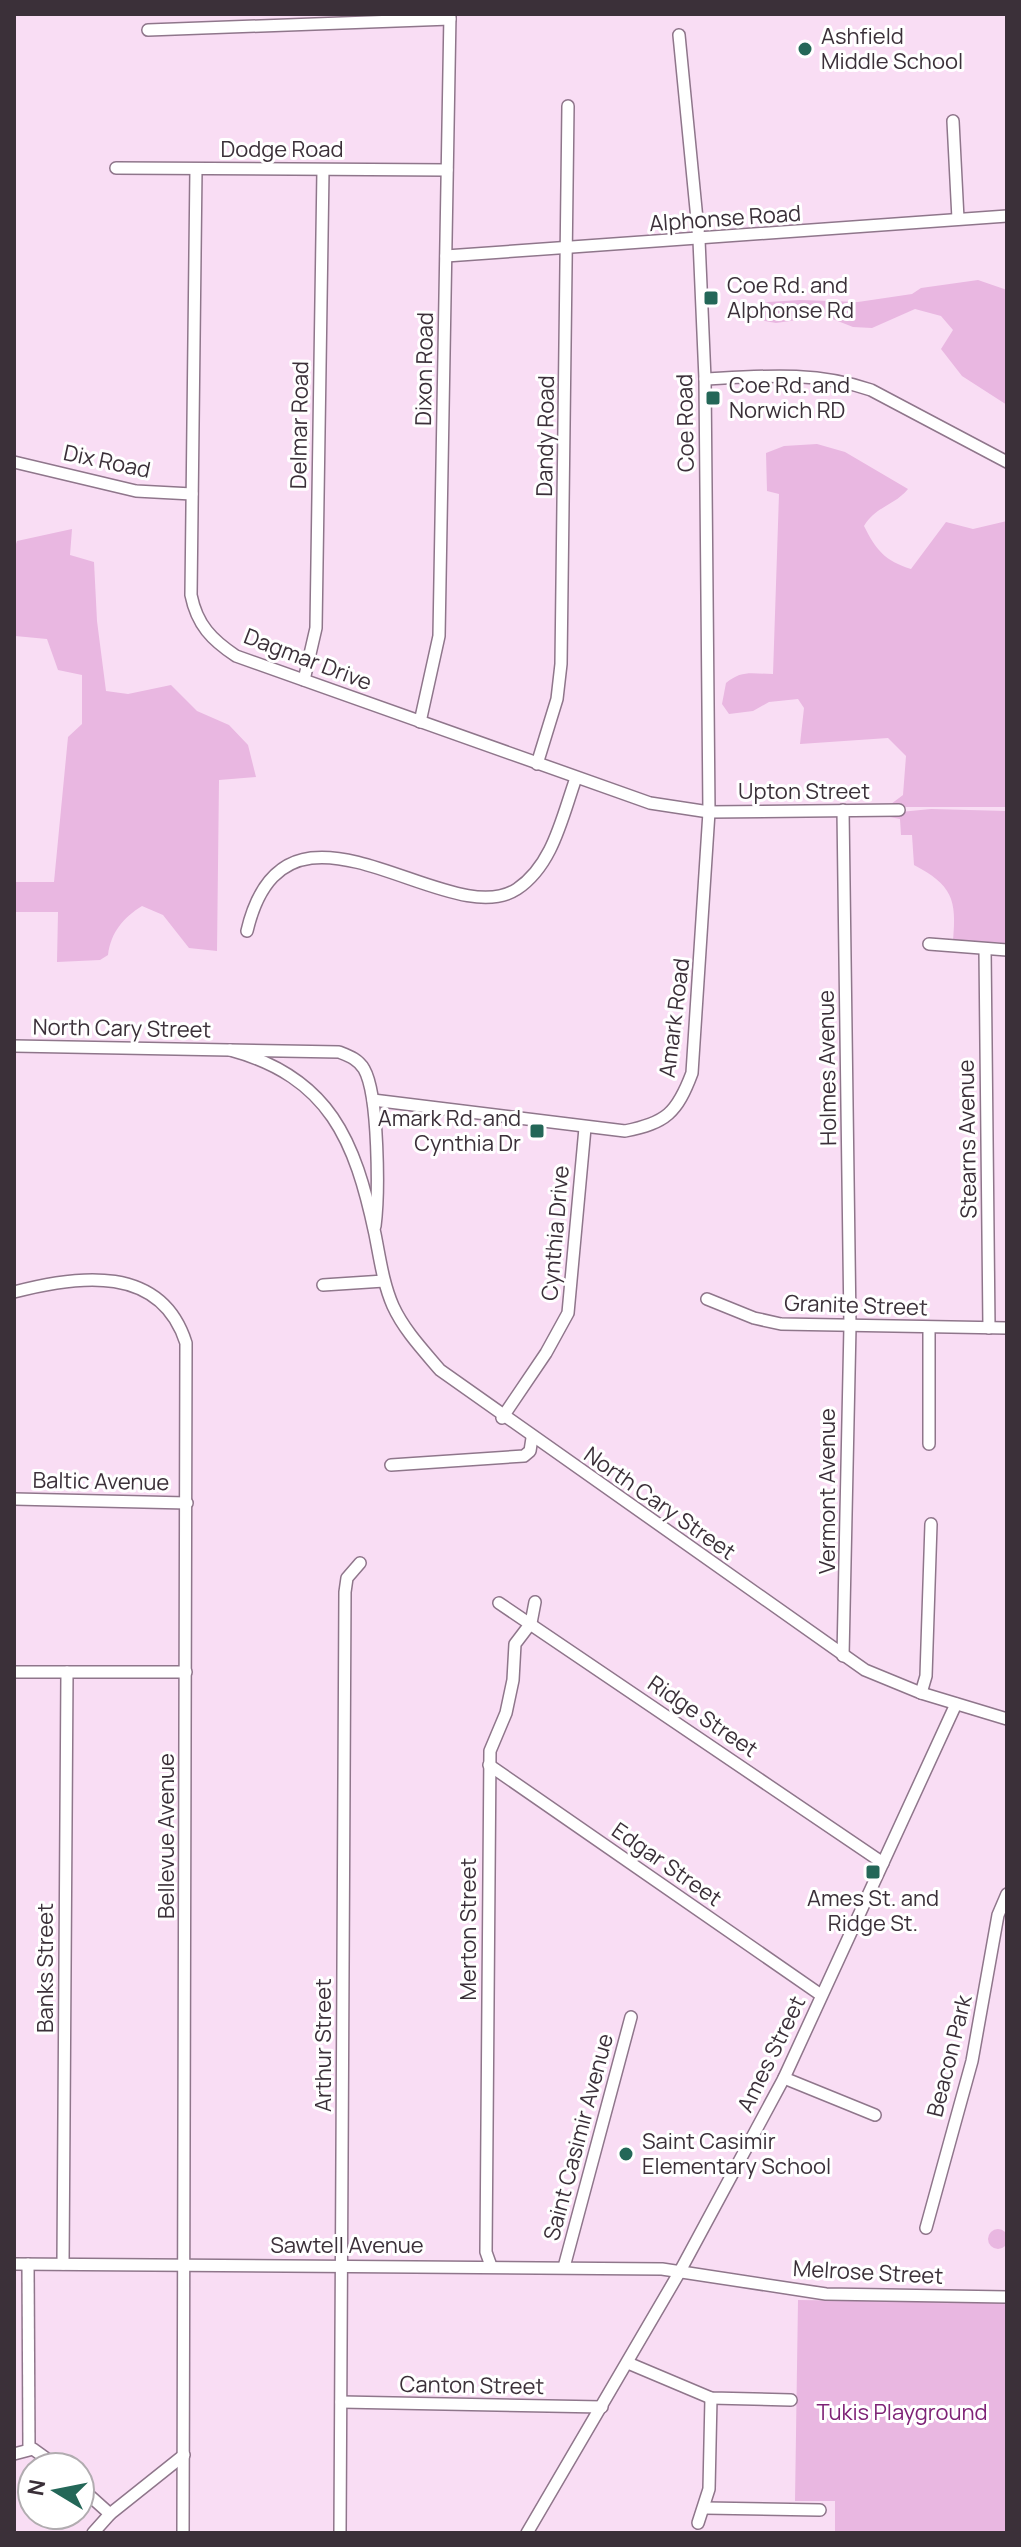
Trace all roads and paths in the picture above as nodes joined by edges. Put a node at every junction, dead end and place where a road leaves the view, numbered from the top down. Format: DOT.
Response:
graph roads {
  1 [pos="450,17"];
  2 [pos="148,30"];
  3 [pos="679,35"];
  4 [pos="568,106"];
  5 [pos="953,121"];
  6 [pos="116,168"];
  7 [pos="196,169"];
  8 [pos="323,170"];
  9 [pos="447,170"];
  10 [pos="1007,216"];
  11 [pos="958,219"];
  12 [pos="699,240"];
  13 [pos="568,250"];
  14 [pos="446,256"];
  15 [pos="705,379"];
  16 [pos="14,462"];
  17 [pos="1007,462"];
  18 [pos="192,494"];
  19 [pos="304,680"];
  20 [pos="420,722"];
  21 [pos="537,764"];
  22 [pos="576,778"];
  23 [pos="843,810"];
  24 [pos="899,810"];
  25 [pos="709,812"];
  26 [pos="247,931"];
  27 [pos="929,944"];
  28 [pos="985,949"];
  29 [pos="1007,950"];
  30 [pos="14,1046"];
  31 [pos="230,1050"];
  32 [pos="373,1100"];
  33 [pos="585,1128"];
  34 [pos="374,1231"];
  35 [pos="384,1281"];
  36 [pos="323,1285"];
  37 [pos="14,1292"];
  38 [pos="707,1299"];
  39 [pos="850,1326"];
  40 [pos="989,1328"];
  41 [pos="1007,1328"];
  42 [pos="929,1329"];
  43 [pos="502,1418"];
  44 [pos="532,1438"];
  45 [pos="929,1444"];
  46 [pos="391,1465"];
  47 [pos="14,1499"];
  48 [pos="187,1503"];
  49 [pos="931,1524"];
  50 [pos="360,1563"];
  51 [pos="535,1602"];
  52 [pos="499,1603"];
  53 [pos="531,1623"];
  54 [pos="843,1656"];
  55 [pos="14,1672"];
  56 [pos="67,1672"];
  57 [pos="186,1672"];
  58 [pos="921,1693"];
  59 [pos="956,1704"];
  60 [pos="1007,1719"];
  61 [pos="489,1765"];
  62 [pos="883,1863"];
  63 [pos="1007,1894"];
  64 [pos="821,1995"];
  65 [pos="631,2017"];
  66 [pos="784,2078"];
  67 [pos="875,2115"];
  68 [pos="926,2228"];
  69 [pos="14,2264"];
  70 [pos="28,2264"];
  71 [pos="63,2264"];
  72 [pos="186,2265"];
  73 [pos="342,2265"];
  74 [pos="491,2266"];
  75 [pos="564,2267"];
  76 [pos="679,2273"];
  77 [pos="1007,2297"];
  78 [pos="628,2363"];
  79 [pos="711,2398"];
  80 [pos="791,2400"];
  81 [pos="341,2402"];
  82 [pos="602,2407"];
  83 [pos="29,2448"];
  84 [pos="36,2451"];
  85 [pos="14,2454"];
  86 [pos="184,2455"];
  87 [pos="96,2501"];
  88 [pos="705,2508"];
  89 [pos="820,2510"];
  90 [pos="110,2514"];
  91 [pos="698,2523"];
  92 [pos="93,2533"];
  93 [pos="183,2533"];
  94 [pos="340,2533"];
  95 [pos="527,2533"];
  1 -- 2 [label="street"];
  1 -- 9 [label="street, Dixon Road"];
  3 -- 12 [label="street, Coe Road"];
  4 -- 13 [label="street, Dandy Road"];
  5 -- 11 [label="street"];
  6 -- 7 [label="street, Dodge Road"];
  7 -- 8 [label="street, Dodge Road"];
  7 -- 18 [label="street, Dagmar Drive"];
  8 -- 9 [label="street, Dodge Road"];
  8 -- 19 [label="street, Delmar Road"];
  9 -- 14 [label="street, Dixon Road"];
  10 -- 11 [label="street, Alphonse Road"];
  11 -- 12 [label="street, Alphonse Road"];
  12 -- 13 [label="street, Alphonse Road"];
  12 -- 15 [label="street, Coe Road"];
  13 -- 14 [label="street, Alphonse Road"];
  13 -- 21 [label="street, Dandy Road"];
  14 -- 20 [label="street, Dixon Road"];
  15 -- 17 [label="street"];
  15 -- 25 [label="street, Coe Road"];
  16 -- 18 [label="street, Dix Road"];
  18 -- 19 [label="street, Dagmar Drive"];
  19 -- 20 [label="street, Dagmar Drive"];
  20 -- 21 [label="street, Dagmar Drive"];
  21 -- 22 [label="street, Dagmar Drive"];
  22 -- 25 [label="street, Dagmar Drive"];
  22 -- 26 [label="street"];
  23 -- 24 [label="street, Upton Street"];
  23 -- 25 [label="street, Upton Street"];
  23 -- 39 [label="street, Holmes Avenue"];
  25 -- 33 [label="street, Amark Road"];
  27 -- 28 [label="street"];
  28 -- 29 [label="street"];
  28 -- 40 [label="street, Stearns Avenue"];
  30 -- 31 [label="street, North Cary Street"];
  31 -- 32 [label="street, North Cary Street"];
  31 -- 34 [label="street, North Cary Street"];
  32 -- 33 [label="street, Amark Road"];
  32 -- 34 [label="street, North Cary Street"];
  33 -- 43 [label="street, Cynthia Drive"];
  34 -- 35 [label="street, North Cary Street"];
  35 -- 36 [label="street"];
  35 -- 43 [label="street, North Cary Street"];
  37 -- 48 [label="street, Bellevue Avenue"];
  38 -- 39 [label="street, Granite Street"];
  39 -- 42 [label="street, Granite Street"];
  39 -- 54 [label="street, Vermont Avenue"];
  40 -- 41 [label="street, Granite Street"];
  40 -- 42 [label="street, Granite Street"];
  42 -- 45 [label="street"];
  43 -- 44 [label="street, North Cary Street"];
  44 -- 46 [label="street"];
  44 -- 54 [label="street, North Cary Street"];
  47 -- 48 [label="street, Baltic Avenue"];
  48 -- 57 [label="street, Bellevue Avenue"];
  49 -- 58 [label="street"];
  50 -- 73 [label="street, Arthur Street"];
  51 -- 53 [label="street, Merton Street"];
  52 -- 53 [label="street, Ridge Street"];
  53 -- 61 [label="street, Merton Street"];
  53 -- 62 [label="street, Ridge Street"];
  54 -- 58 [label="street, North Cary Street"];
  55 -- 56 [label="street"];
  56 -- 57 [label="street"];
  56 -- 71 [label="street, Banks Street"];
  57 -- 72 [label="street, Bellevue Avenue"];
  58 -- 59 [label="street, North Cary Street"];
  59 -- 60 [label="street, North Cary Street"];
  59 -- 62 [label="street, Ames Street"];
  61 -- 64 [label="street, Edgar Street"];
  61 -- 74 [label="street, Merton Street"];
  62 -- 64 [label="street, Ames Street"];
  63 -- 68 [label="street, Beacon Park"];
  64 -- 66 [label="street, Ames Street"];
  65 -- 75 [label="street, Saint Casimir Avenue"];
  66 -- 67 [label="street"];
  66 -- 76 [label="street, Ames Street"];
  69 -- 70 [label="street, Sawtell Avenue"];
  70 -- 71 [label="street, Sawtell Avenue"];
  70 -- 83 [label="street"];
  71 -- 72 [label="street, Sawtell Avenue"];
  72 -- 73 [label="street, Sawtell Avenue"];
  72 -- 86 [label="street, Bellevue Avenue"];
  73 -- 74 [label="street, Sawtell Avenue"];
  73 -- 81 [label="street, Arthur Street"];
  74 -- 75 [label="street, Sawtell Avenue"];
  75 -- 76 [label="street, Sawtell Avenue"];
  76 -- 77 [label="street, Melrose Street"];
  76 -- 78 [label="street, Ames Street"];
  78 -- 79 [label="street"];
  78 -- 82 [label="street, Ames Street"];
  79 -- 80 [label="street"];
  79 -- 88 [label="street"];
  81 -- 82 [label="street, Canton Street"];
  81 -- 94 [label="street, Arthur Street"];
  82 -- 95 [label="street, Ames Street"];
  83 -- 84 [label="street"];
  83 -- 85 [label="street"];
  86 -- 90 [label="street"];
  86 -- 93 [label="street, Bellevue Avenue"];
  87 -- 90 [label="street"];
  88 -- 89 [label="street"];
  88 -- 91 [label="street"];
  90 -- 92 [label="street"];
}
